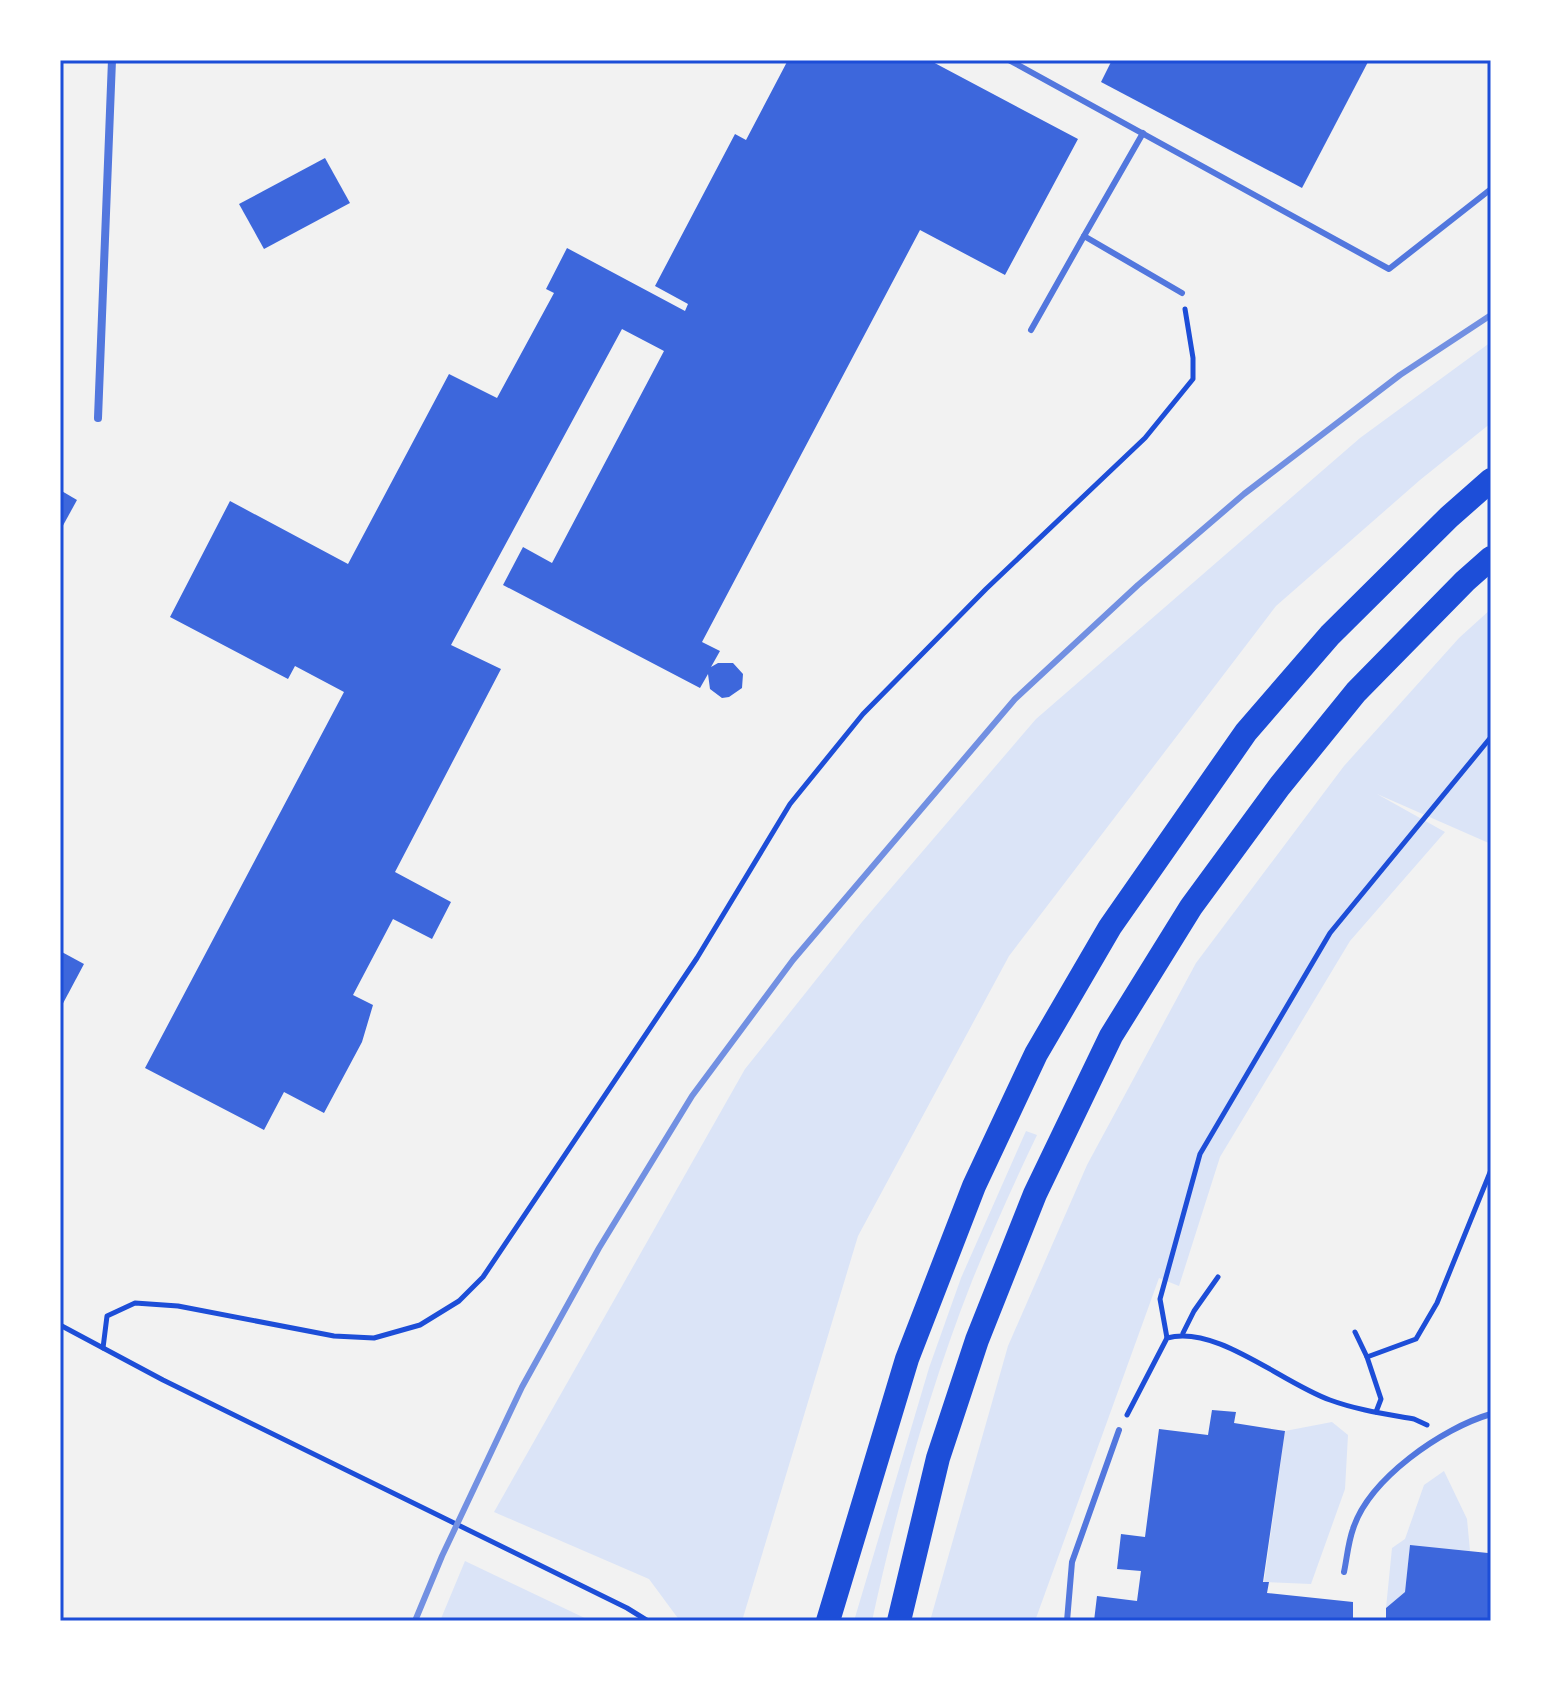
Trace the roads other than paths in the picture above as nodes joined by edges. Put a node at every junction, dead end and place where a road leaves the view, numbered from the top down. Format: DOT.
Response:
graph roads {
  1 [pos="112,60"];
  2 [pos="1009,60"];
  3 [pos="1143,133"];
  4 [pos="1491,189"];
  5 [pos="1084,236"];
  6 [pos="1182,293"];
  7 [pos="1031,330"];
  8 [pos="98,418"];
  9 [pos="1491,480"];
  10 [pos="1491,558"];
  11 [pos="1491,1414"];
  12 [pos="1119,1430"];
  13 [pos="1344,1572"];
  14 [pos="828,1621"];
  15 [pos="899,1621"];
  16 [pos="1067,1621"];
  1 -- 8 [label="street"];
  2 -- 3 [label="lane"];
  3 -- 4 [label="lane"];
  3 -- 5 [label="lane"];
  5 -- 6 [label="lane"];
  5 -- 7 [label="lane"];
  9 -- 14 [label="highway"];
  10 -- 15 [label="highway"];
  11 -- 13 [label="lane"];
  12 -- 16 [label="lane"];
}
